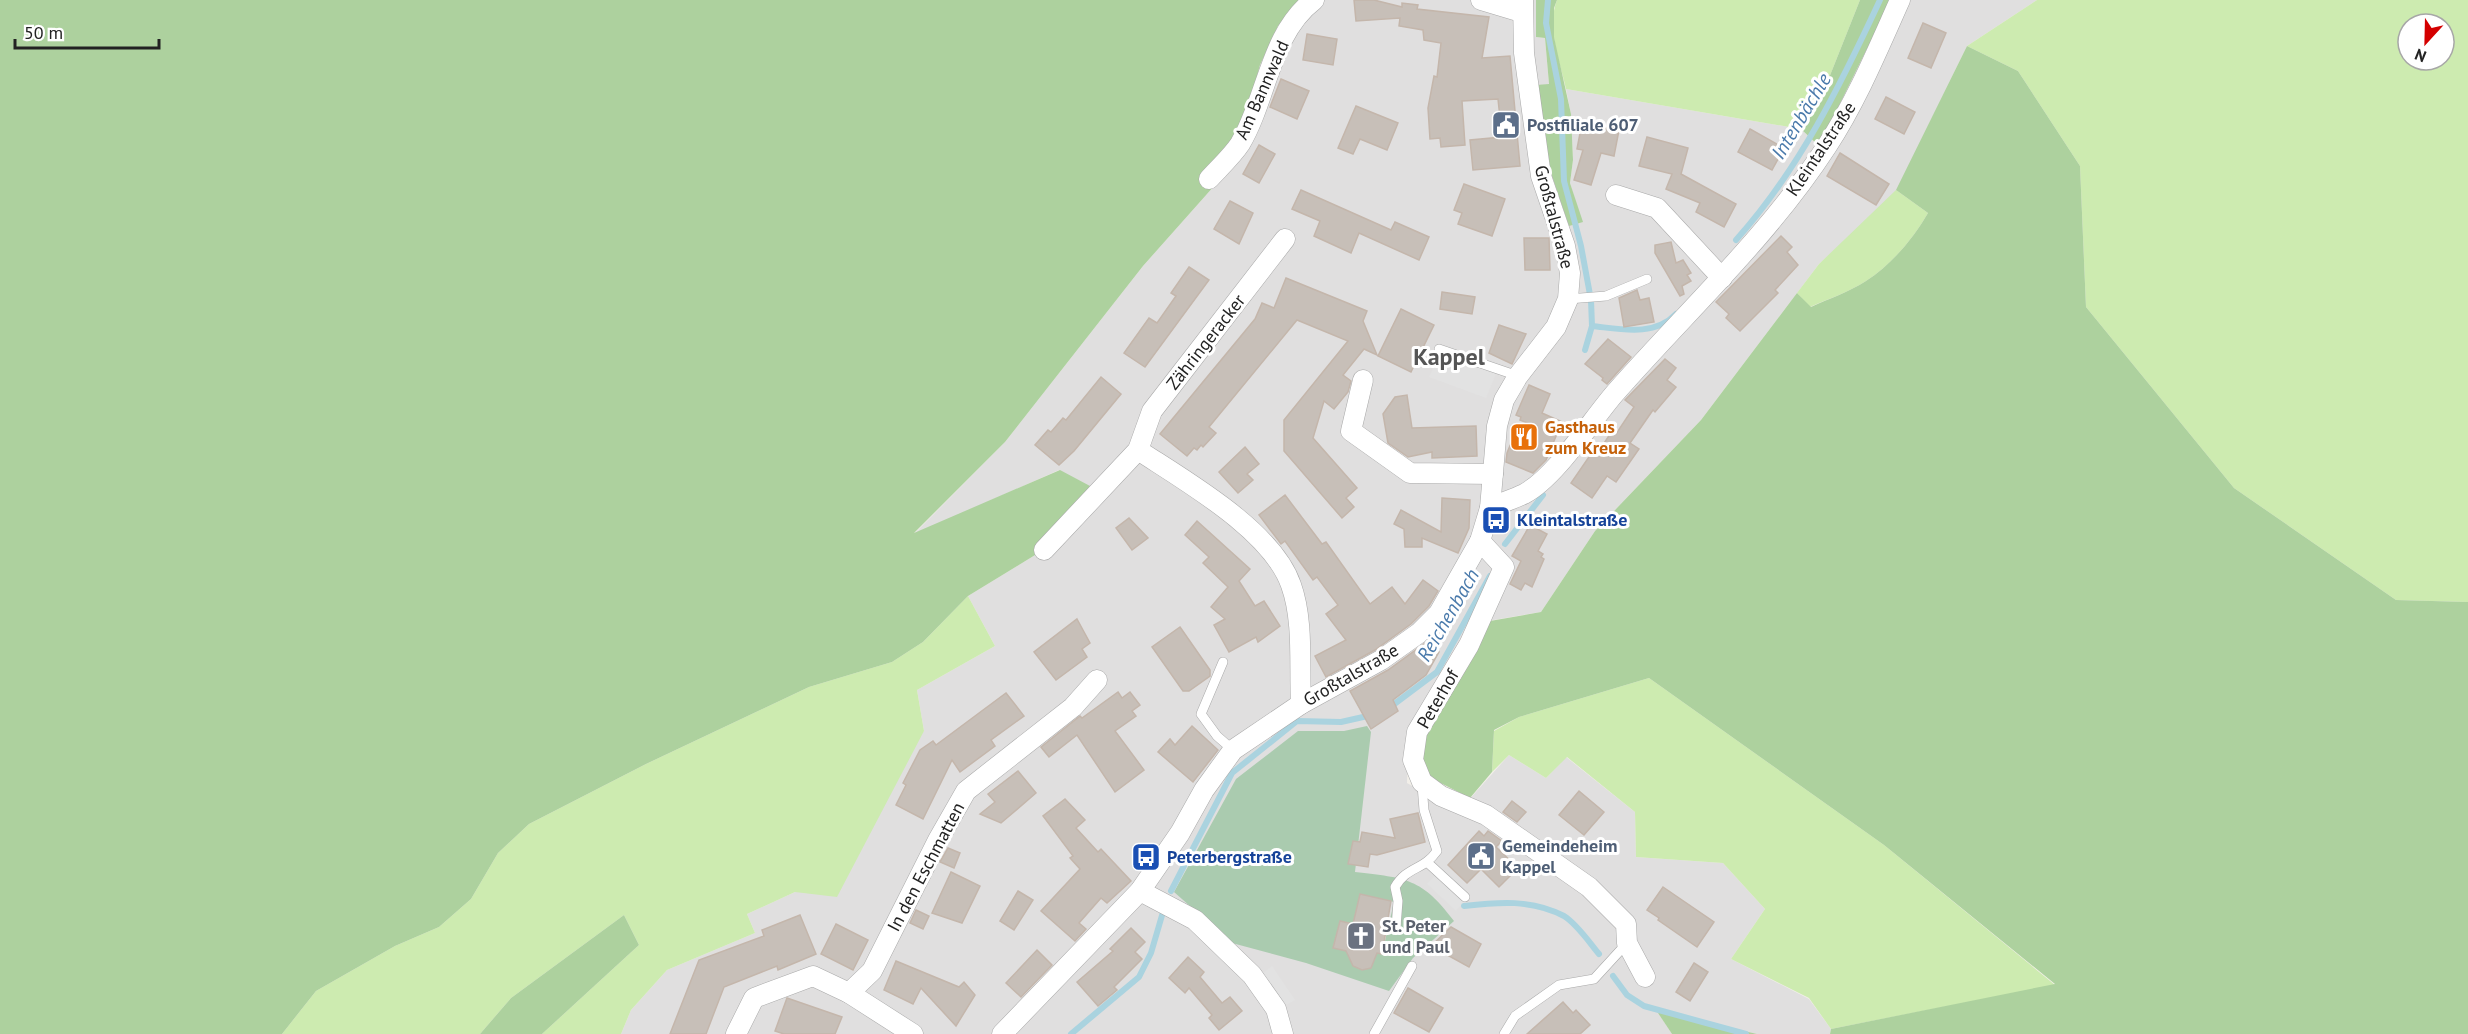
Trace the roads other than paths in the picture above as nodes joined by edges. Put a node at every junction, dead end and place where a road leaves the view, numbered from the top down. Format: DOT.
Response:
graph roads {
  1 [pos="1314,0"];
  2 [pos="1481,0"];
  3 [pos="1900,0"];
  4 [pos="1522,6"];
  5 [pos="1209,179"];
  6 [pos="1616,195"];
  7 [pos="1286,239"];
  8 [pos="1722,278"];
  9 [pos="1647,279"];
  10 [pos="1577,298"];
  11 [pos="1439,349"];
  12 [pos="1518,376"];
  13 [pos="1363,381"];
  14 [pos="1138,450"];
  15 [pos="1493,474"];
  16 [pos="1490,508"];
  17 [pos="1044,550"];
  18 [pos="1488,550"];
  19 [pos="1223,662"];
  20 [pos="1097,680"];
  21 [pos="1301,704"];
  22 [pos="1233,750"];
  23 [pos="1422,782"];
  24 [pos="1428,863"];
  25 [pos="1140,891"];
  26 [pos="1465,897"];
  27 [pos="1396,927"];
  28 [pos="1627,943"];
  29 [pos="1412,966"];
  30 [pos="1645,977"];
  31 [pos="849,993"];
  32 [pos="736,1034"];
  33 [pos="913,1034"];
  34 [pos="1002,1034"];
  35 [pos="1283,1034"];
  36 [pos="1374,1034"];
  37 [pos="1504,1034"];
  1 -- 5 [label="street, Am Bannwald"];
  2 -- 4 [label="street"];
  3 -- 8 [label="street, Kleintalstraße"];
  4 -- 10 [label="street, Großtalstraße"];
  6 -- 8 [label="street"];
  7 -- 14 [label="street, Zähringeracker"];
  8 -- 16 [label="street, Kleintalstraße"];
  9 -- 10 [label="lane"];
  10 -- 12 [label="street, Großtalstraße"];
  11 -- 12 [label="lane"];
  12 -- 15 [label="street, Großtalstraße"];
  13 -- 15 [label="street"];
  14 -- 17 [label="street, Zähringeracker"];
  14 -- 21 [label="street"];
  15 -- 16 [label="street, Großtalstraße"];
  16 -- 18 [label="street, Großtalstraße"];
  18 -- 21 [label="street, Großtalstraße"];
  18 -- 23 [label="street, Peterhof"];
  19 -- 22 [label="lane"];
  20 -- 31 [label="street, In den Eschmatten"];
  21 -- 22 [label="street, Großtalstraße"];
  22 -- 25 [label="street, Großtalstraße"];
  23 -- 24 [label="lane"];
  23 -- 28 [label="street"];
  24 -- 26 [label="lane"];
  24 -- 27 [label="lane"];
  25 -- 34 [label="street, Großtalstraße"];
  25 -- 35 [label="street"];
  28 -- 30 [label="street"];
  28 -- 37 [label="lane"];
  29 -- 36 [label="lane"];
  31 -- 32 [label="street"];
  31 -- 33 [label="street"];
}
